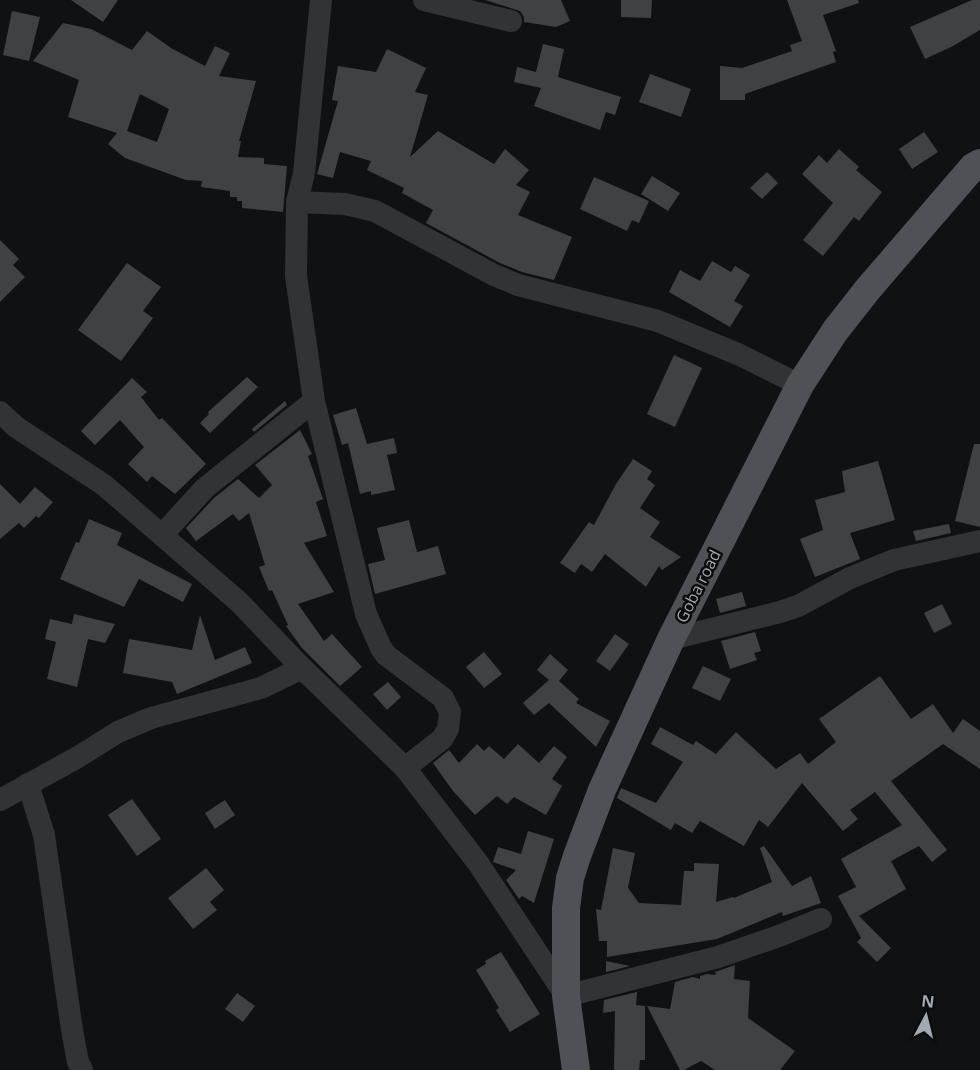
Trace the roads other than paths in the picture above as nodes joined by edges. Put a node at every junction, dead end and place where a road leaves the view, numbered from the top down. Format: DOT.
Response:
graph roads {
  1 [pos="321,0"];
  2 [pos="424,0"];
  3 [pos="511,21"];
  4 [pos="980,163"];
  5 [pos="297,202"];
  6 [pos="800,385"];
  7 [pos="314,401"];
  8 [pos="0,412"];
  9 [pos="162,535"];
  10 [pos="980,541"];
  11 [pos="671,639"];
  12 [pos="302,668"];
  13 [pos="405,768"];
  14 [pos="28,784"];
  15 [pos="0,800"];
  16 [pos="821,919"];
  17 [pos="566,996"];
  18 [pos="82,1070"];
  19 [pos="576,1070"];
  1 -- 5 [label="street"];
  2 -- 3 [label="street"];
  4 -- 6 [label="main road, Goba road"];
  5 -- 6 [label="street"];
  5 -- 7 [label="street"];
  6 -- 11 [label="main road, Goba road"];
  7 -- 9 [label="street"];
  7 -- 13 [label="street"];
  8 -- 9 [label="street"];
  9 -- 12 [label="street"];
  10 -- 11 [label="street"];
  11 -- 17 [label="main road, Goba road"];
  12 -- 13 [label="street"];
  12 -- 14 [label="street"];
  13 -- 17 [label="street"];
  14 -- 15 [label="street"];
  14 -- 18 [label="street"];
  16 -- 17 [label="street"];
  17 -- 19 [label="main road, Goba road"];
}
